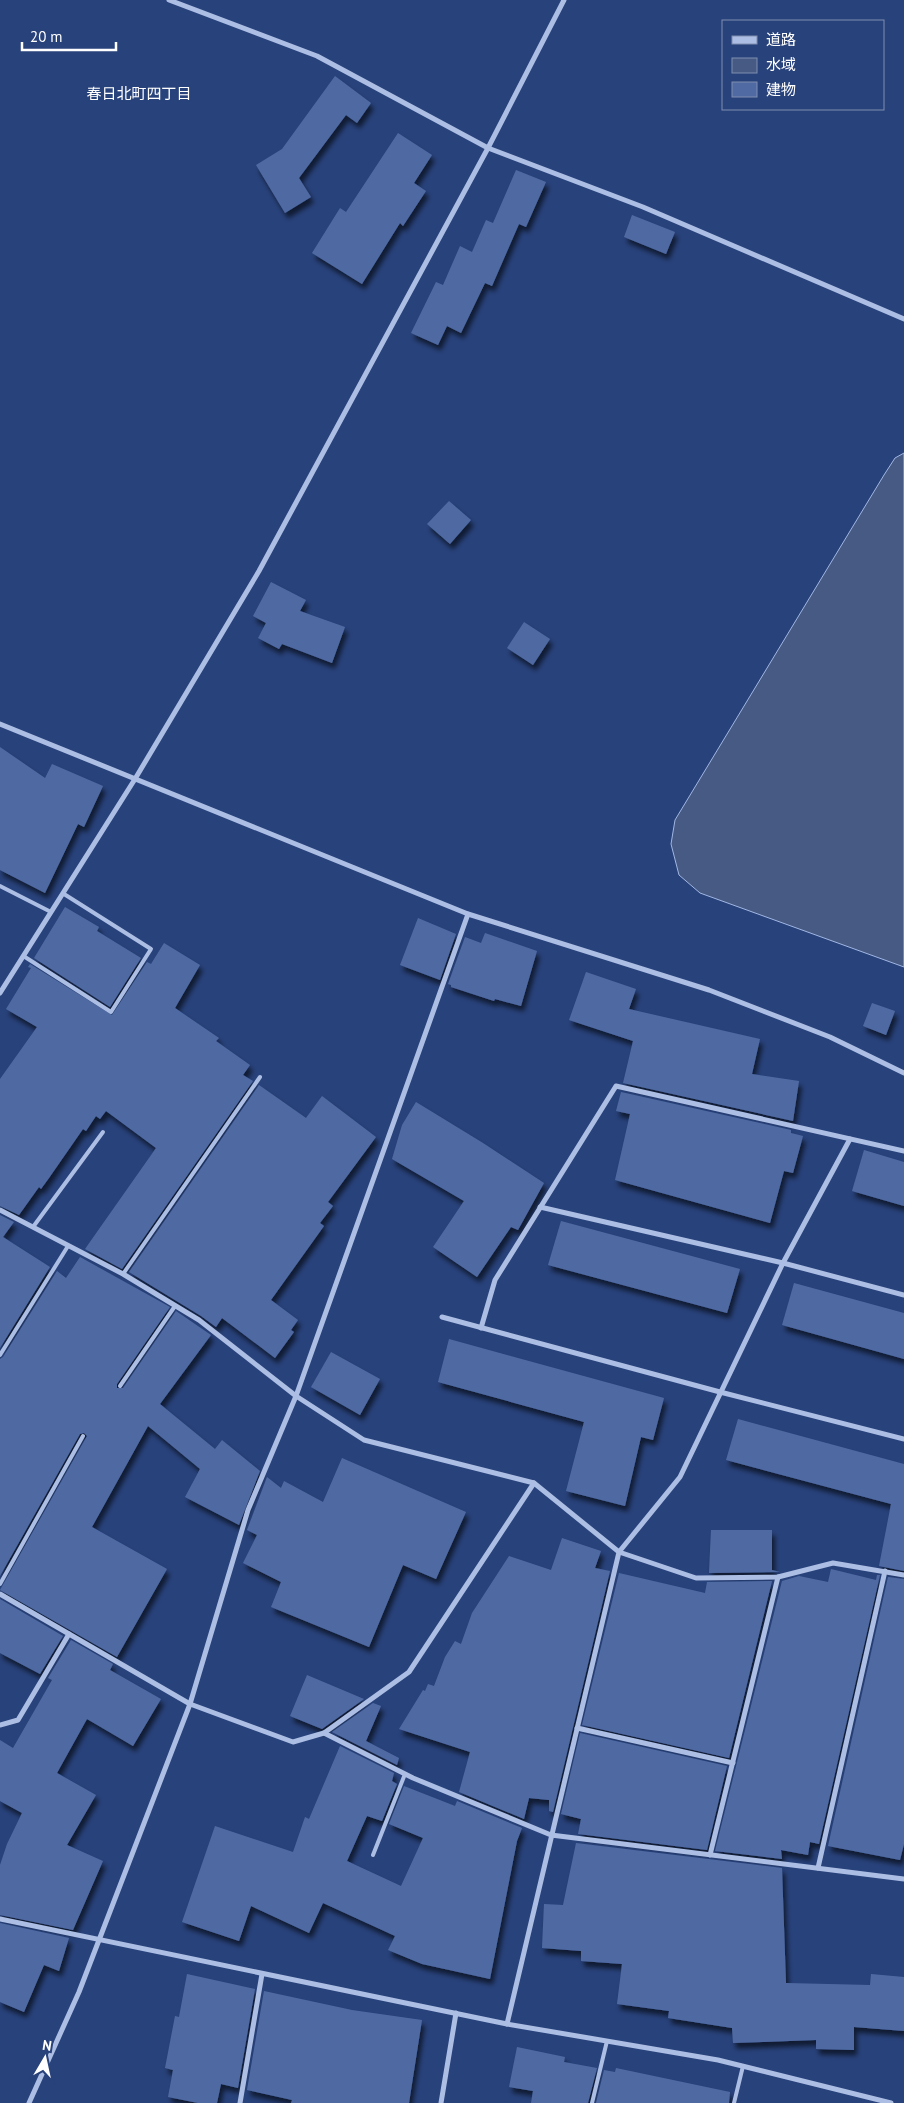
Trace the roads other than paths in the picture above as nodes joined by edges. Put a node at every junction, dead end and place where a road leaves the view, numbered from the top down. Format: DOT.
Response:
graph roads {
  1 [pos="169,0"];
  2 [pos="564,0"];
  3 [pos="488,148"];
  4 [pos="904,319"];
  5 [pos="0,724"];
  6 [pos="135,779"];
  7 [pos="0,886"];
  8 [pos="64,894"];
  9 [pos="51,912"];
  10 [pos="468,914"];
  11 [pos="25,957"];
  12 [pos="0,993"];
  13 [pos="904,1073"];
  14 [pos="260,1077"];
  15 [pos="102,1132"];
  16 [pos="850,1139"];
  17 [pos="904,1151"];
  18 [pos="540,1207"];
  19 [pos="0,1210"];
  20 [pos="33,1227"];
  21 [pos="68,1246"];
  22 [pos="783,1263"];
  23 [pos="123,1274"];
  24 [pos="904,1295"];
  25 [pos="175,1306"];
  26 [pos="442,1317"];
  27 [pos="480,1328"];
  28 [pos="0,1355"];
  29 [pos="120,1386"];
  30 [pos="720,1392"];
  31 [pos="296,1396"];
  32 [pos="83,1436"];
  33 [pos="904,1439"];
  34 [pos="534,1483"];
  35 [pos="619,1552"];
  36 [pos="885,1571"];
  37 [pos="904,1575"];
  38 [pos="778,1577"];
  39 [pos="0,1584"];
  40 [pos="0,1594"];
  41 [pos="69,1634"];
  42 [pos="190,1704"];
  43 [pos="0,1725"];
  44 [pos="577,1728"];
  45 [pos="324,1733"];
  46 [pos="733,1763"];
  47 [pos="405,1774"];
  48 [pos="551,1835"];
  49 [pos="373,1855"];
  50 [pos="710,1855"];
  51 [pos="818,1868"];
  52 [pos="904,1879"];
  53 [pos="0,1919"];
  54 [pos="98,1938"];
  55 [pos="262,1974"];
  56 [pos="456,2013"];
  57 [pos="507,2024"];
  58 [pos="607,2041"];
  59 [pos="743,2066"];
  60 [pos="29,2103"];
  61 [pos="240,2103"];
  62 [pos="441,2103"];
  63 [pos="592,2103"];
  64 [pos="734,2103"];
  65 [pos="891,2103"];
  1 -- 3 [label="street"];
  2 -- 3 [label="street"];
  3 -- 4 [label="street"];
  3 -- 6 [label="street"];
  5 -- 6 [label="street"];
  6 -- 8 [label="street"];
  6 -- 10 [label="street"];
  7 -- 9 [label="lane"];
  8 -- 9 [label="street"];
  8 -- 11 [label="lane"];
  9 -- 11 [label="street"];
  10 -- 13 [label="street"];
  10 -- 31 [label="street"];
  11 -- 12 [label="street"];
  14 -- 23 [label="lane"];
  15 -- 20 [label="lane"];
  16 -- 17 [label="street"];
  16 -- 18 [label="street"];
  16 -- 22 [label="street"];
  18 -- 22 [label="street"];
  18 -- 27 [label="street"];
  19 -- 20 [label="street"];
  20 -- 21 [label="street"];
  21 -- 23 [label="street"];
  21 -- 28 [label="lane"];
  22 -- 24 [label="street"];
  22 -- 30 [label="street"];
  23 -- 25 [label="street"];
  25 -- 29 [label="lane"];
  25 -- 31 [label="street"];
  26 -- 27 [label="street"];
  27 -- 30 [label="street"];
  30 -- 33 [label="street"];
  30 -- 35 [label="street"];
  31 -- 34 [label="street"];
  31 -- 42 [label="street"];
  32 -- 39 [label="lane"];
  34 -- 35 [label="street"];
  34 -- 45 [label="street"];
  35 -- 38 [label="street"];
  35 -- 44 [label="street"];
  36 -- 37 [label="street"];
  36 -- 38 [label="street"];
  36 -- 51 [label="street"];
  38 -- 46 [label="street"];
  40 -- 41 [label="street"];
  41 -- 42 [label="street"];
  41 -- 43 [label="street"];
  42 -- 45 [label="street"];
  42 -- 54 [label="street"];
  44 -- 46 [label="street"];
  44 -- 48 [label="street"];
  45 -- 47 [label="street"];
  46 -- 50 [label="street"];
  47 -- 48 [label="street"];
  47 -- 49 [label="lane"];
  48 -- 50 [label="street"];
  48 -- 57 [label="street"];
  50 -- 51 [label="street"];
  51 -- 52 [label="street"];
  53 -- 54 [label="street"];
  54 -- 55 [label="street"];
  54 -- 60 [label="street"];
  55 -- 56 [label="street"];
  55 -- 61 [label="street"];
  56 -- 57 [label="street"];
  56 -- 62 [label="street"];
  57 -- 58 [label="street"];
  58 -- 59 [label="street"];
  58 -- 63 [label="lane"];
  59 -- 64 [label="lane"];
  59 -- 65 [label="street"];
}
